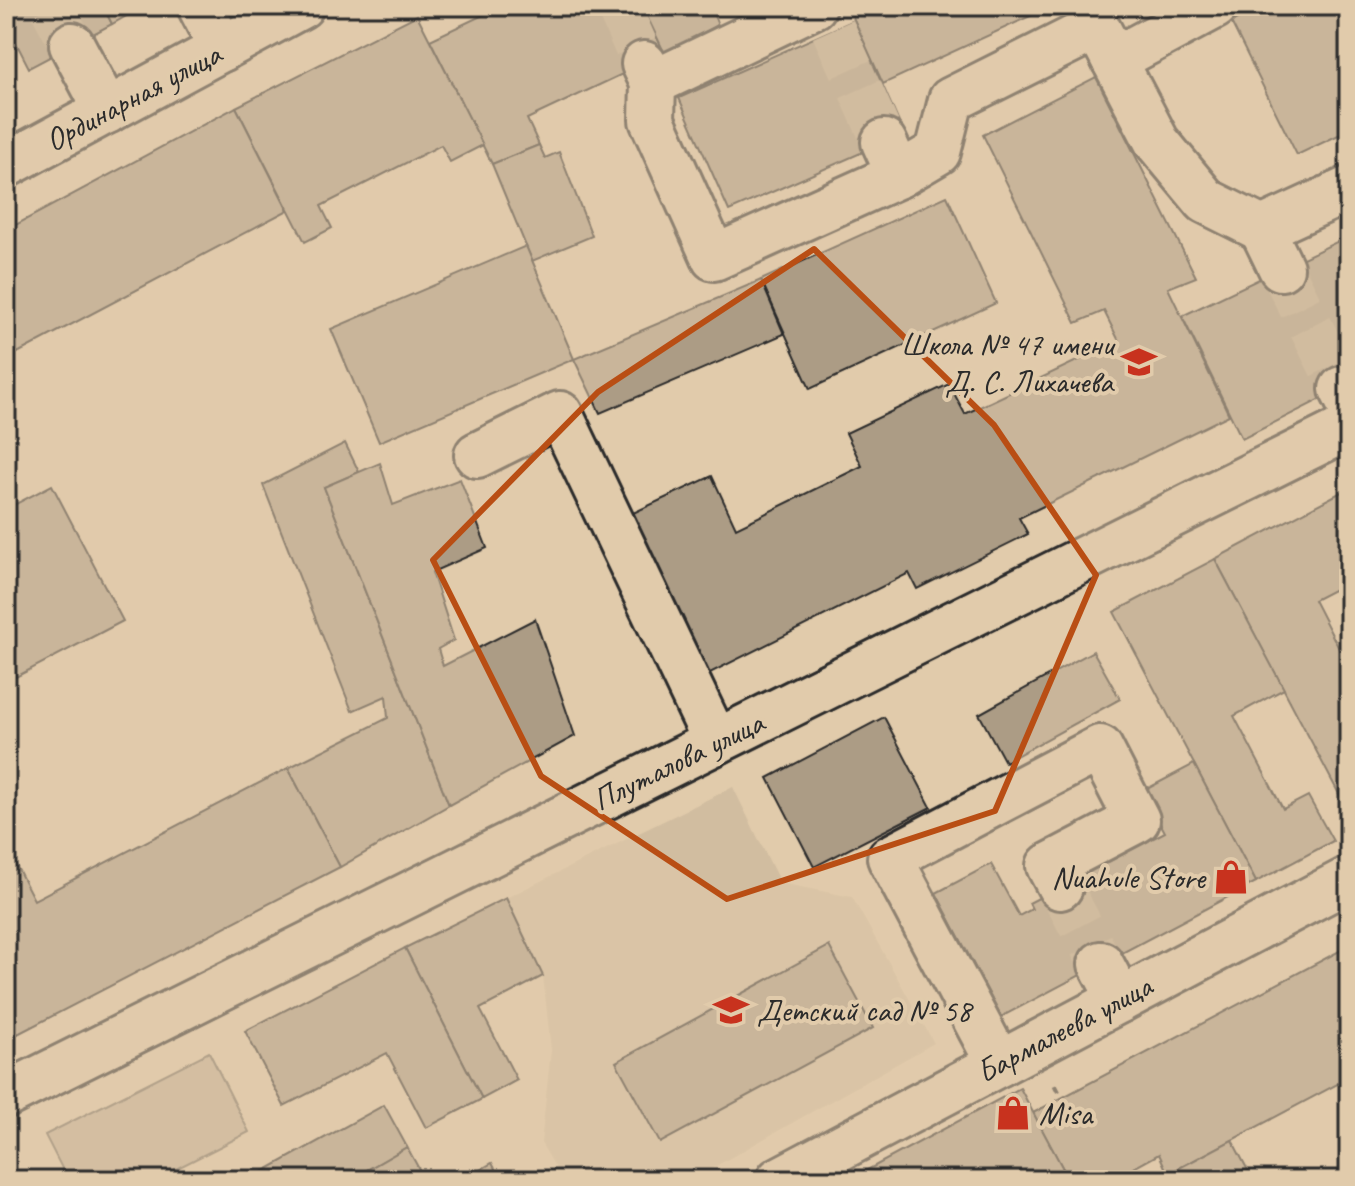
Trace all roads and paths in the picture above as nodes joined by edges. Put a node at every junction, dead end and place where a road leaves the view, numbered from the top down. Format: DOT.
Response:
graph roads {
  1 [pos="200,6"];
  2 [pos="301,6"];
  3 [pos="1215,6"];
  4 [pos="823,14"];
  5 [pos="1100,31"];
  6 [pos="72,45"];
  7 [pos="222,49"];
  8 [pos="107,111"];
  9 [pos="6,165"];
  10 [pos="1349,189"];
  11 [pos="1262,229"];
  12 [pos="1281,268"];
  13 [pos="1347,406"];
  14 [pos="477,455"];
  15 [pos="716,742"];
  16 [pos="1349,879"];
  17 [pos="1060,887"];
  18 [pos="999,1064"];
  19 [pos="6,1095"];
  20 [pos="779,1180"];
  1 -- 7 [label="street"];
  2 -- 7 [label="street, Ординарная улица"];
  3 -- 5 [label="street"];
  4 -- 5 [label="street"];
  5 -- 11 [label="street"];
  6 -- 8 [label="street"];
  7 -- 8 [label="street, Ординарная улица"];
  8 -- 9 [label="street, Ординарная улица"];
  10 -- 11 [label="street"];
  11 -- 12 [label="street"];
  13 -- 15 [label="street, Плуталова улица"];
  14 -- 15 [label="street"];
  15 -- 19 [label="street, Плуталова улица"];
  16 -- 18 [label="street, Бармалеева улица"];
  17 -- 18 [label="street"];
  18 -- 20 [label="street, Бармалеева улица"];
}
